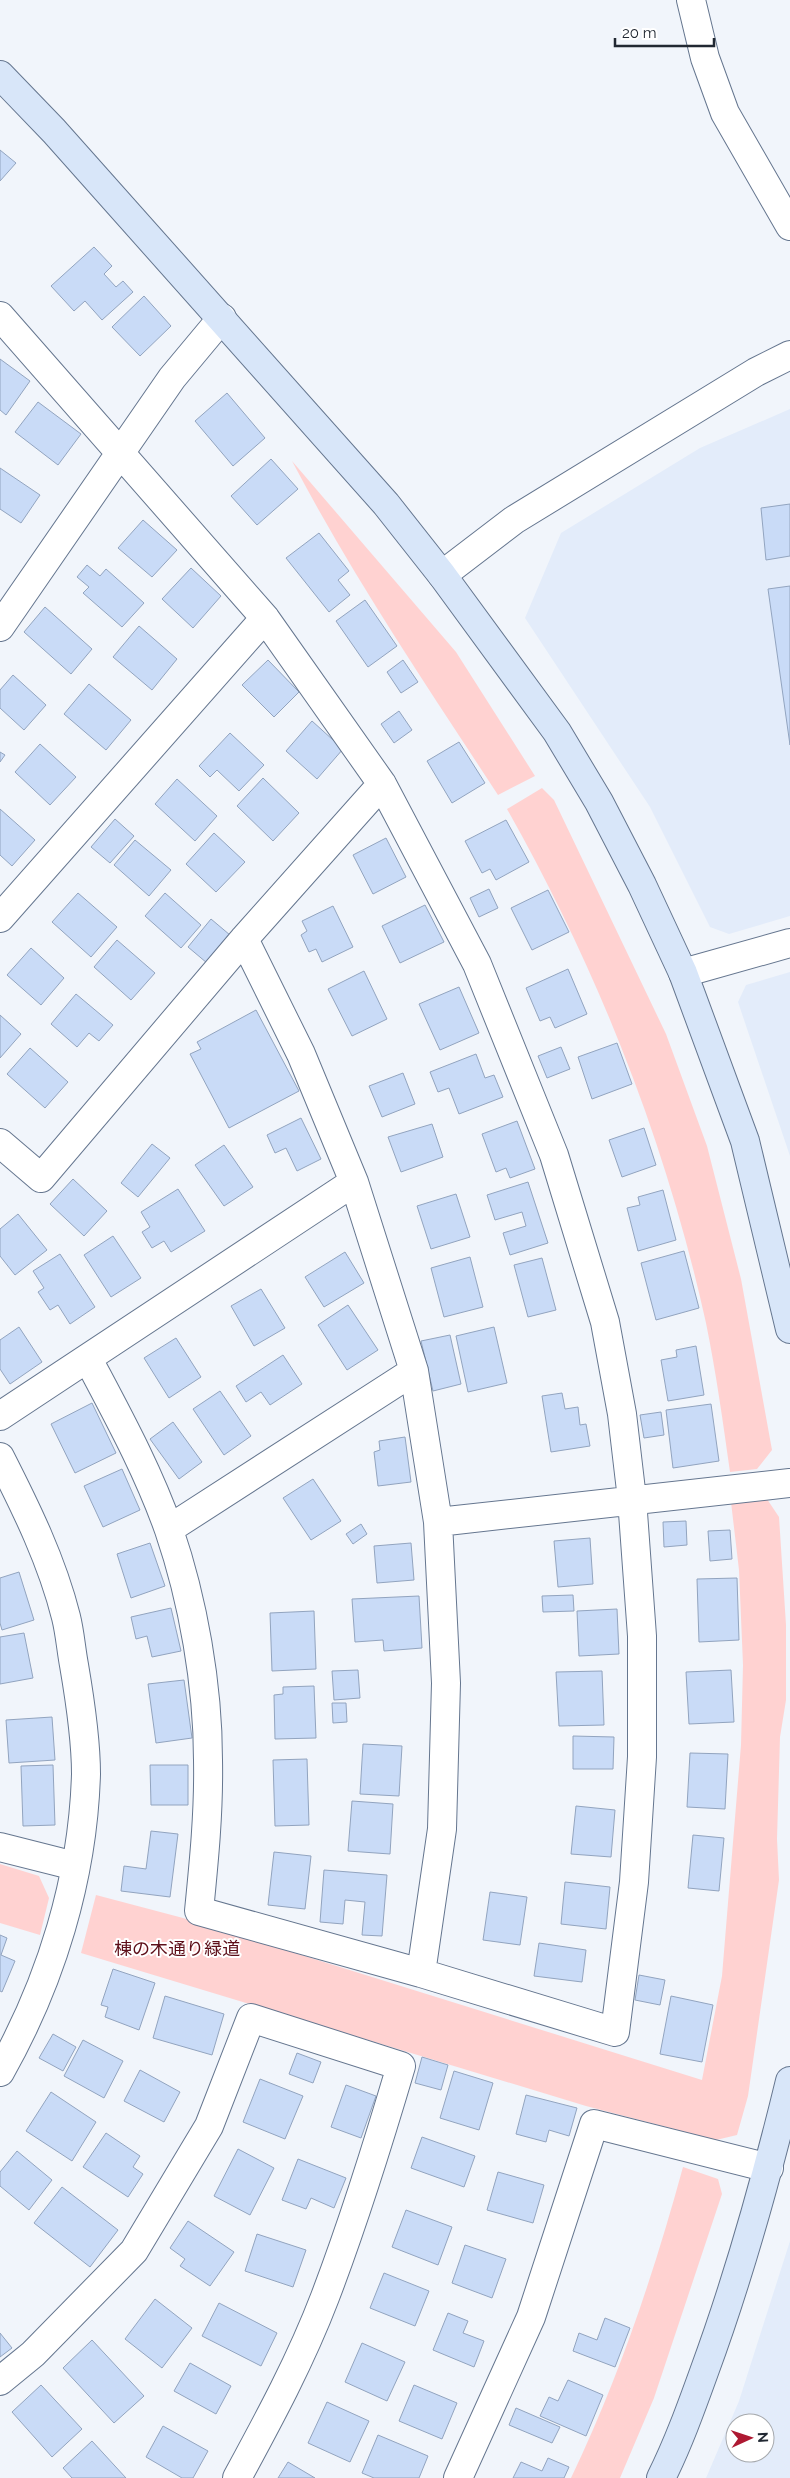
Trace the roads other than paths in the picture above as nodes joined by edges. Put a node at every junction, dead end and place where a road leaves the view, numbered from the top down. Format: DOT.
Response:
graph roads {
  1 [pos="691,0"];
  2 [pos="0,75"];
  3 [pos="790,226"];
  4 [pos="0,316"];
  5 [pos="222,318"];
  6 [pos="790,355"];
  7 [pos="120,453"];
  8 [pos="442,575"];
  9 [pos="265,618"];
  10 [pos="0,627"];
  11 [pos="382,784"];
  12 [pos="0,918"];
  13 [pos="244,939"];
  14 [pos="790,943"];
  15 [pos="683,973"];
  16 [pos="0,1143"];
  17 [pos="354,1182"];
  18 [pos="790,1329"];
  19 [pos="88,1359"];
  20 [pos="414,1371"];
  21 [pos="0,1416"];
  22 [pos="0,1457"];
  23 [pos="790,1483"];
  24 [pos="632,1500"];
  25 [pos="438,1522"];
  26 [pos="169,1529"];
  27 [pos="0,1847"];
  28 [pos="75,1866"];
  29 [pos="421,1973"];
  30 [pos="0,2072"];
  31 [pos="790,2081"];
  32 [pos="769,2168"];
  33 [pos="0,2380"];
  34 [pos="237,2478"];
  35 [pos="458,2478"];
  36 [pos="661,2478"];
  1 -- 3 [label="street"];
  2 -- 5 [label="street"];
  4 -- 7 [label="street"];
  5 -- 7 [label="street"];
  5 -- 8 [label="street"];
  6 -- 8 [label="street"];
  7 -- 9 [label="street"];
  7 -- 10 [label="street"];
  8 -- 15 [label="street"];
  9 -- 11 [label="street"];
  9 -- 12 [label="street"];
  11 -- 13 [label="street"];
  11 -- 24 [label="street"];
  13 -- 16 [label="street"];
  13 -- 17 [label="street"];
  14 -- 15 [label="street"];
  15 -- 18 [label="street"];
  17 -- 19 [label="street"];
  17 -- 20 [label="street"];
  19 -- 21 [label="street"];
  19 -- 26 [label="street"];
  20 -- 25 [label="street"];
  20 -- 26 [label="street"];
  22 -- 28 [label="street"];
  23 -- 24 [label="street"];
  24 -- 25 [label="street"];
  24 -- 29 [label="street"];
  25 -- 29 [label="street"];
  26 -- 29 [label="street"];
  27 -- 28 [label="street"];
  28 -- 30 [label="street"];
  31 -- 32 [label="street"];
  32 -- 35 [label="street"];
  32 -- 36 [label="street"];
  33 -- 34 [label="street"];
}
